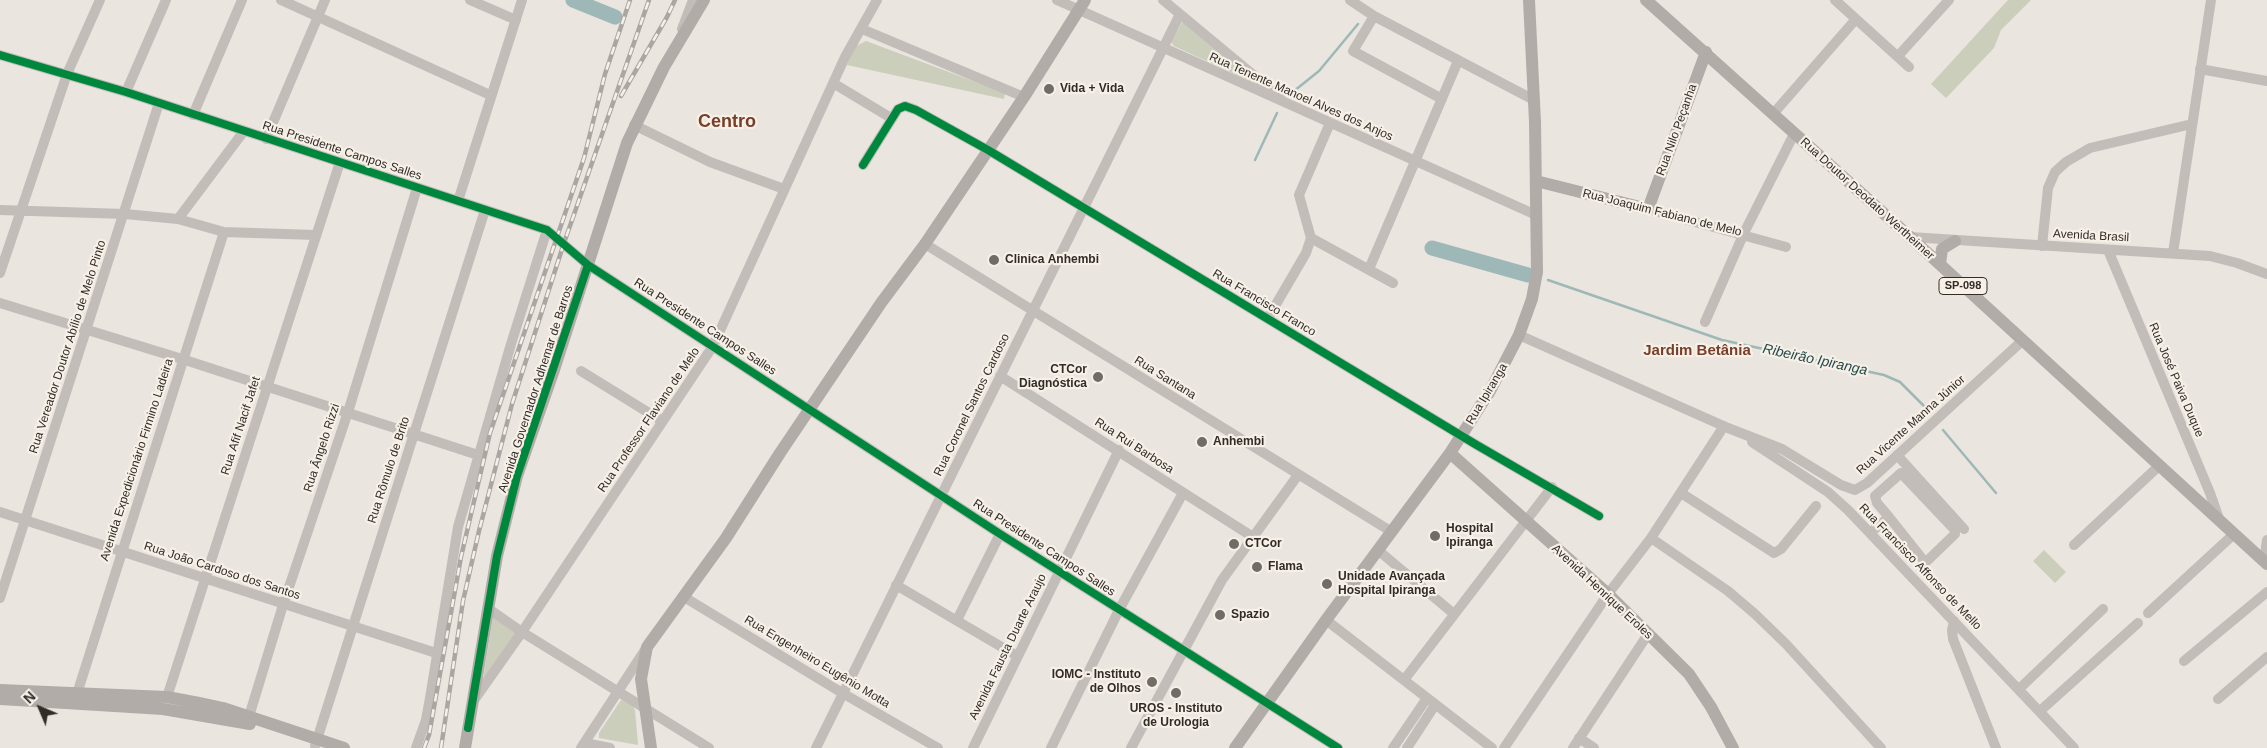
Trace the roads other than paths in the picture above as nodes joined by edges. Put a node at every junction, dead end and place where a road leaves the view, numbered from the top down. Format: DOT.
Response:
graph roads {
  1 [pos="100,0"];
  2 [pos="166,0"];
  3 [pos="242,0"];
  4 [pos="281,0"];
  5 [pos="325,0"];
  6 [pos="470,0"];
  7 [pos="522,0"];
  8 [pos="693,0"];
  9 [pos="704,0"];
  10 [pos="877,0"];
  11 [pos="1057,0"];
  12 [pos="1164,0"];
  13 [pos="1350,0"];
  14 [pos="1530,0"];
  15 [pos="1835,0"];
  16 [pos="1949,0"];
  17 [pos="2211,0"];
  18 [pos="1653,2"];
  19 [pos="1082,5"];
  20 [pos="1180,14"];
  21 [pos="317,16"];
  22 [pos="1374,16"];
  23 [pos="1856,19"];
  24 [pos="516,20"];
  25 [pos="862,29"];
  26 [pos="677,44"];
  27 [pos="1162,48"];
  28 [pos="1706,52"];
  29 [pos="0,55"];
  30 [pos="1898,56"];
  31 [pos="1458,61"];
  32 [pos="1909,67"];
  33 [pos="2200,69"];
  34 [pos="67,74"];
  35 [pos="835,80"];
  36 [pos="2267,81"];
  37 [pos="126,92"];
  38 [pos="490,95"];
  39 [pos="1024,97"];
  40 [pos="1442,99"];
  41 [pos="1534,100"];
  42 [pos="159,103"];
  43 [pos="1293,106"];
  44 [pos="1773,114"];
  45 [pos="193,115"];
  46 [pos="891,118"];
  47 [pos="1330,123"];
  48 [pos="2192,124"];
  49 [pos="634,125"];
  50 [pos="244,131"];
  51 [pos="1794,134"];
  52 [pos="266,139"];
  53 [pos="988,150"];
  54 [pos="1414,161"];
  55 [pos="340,162"];
  56 [pos="863,165"];
  57 [pos="1536,181"];
  58 [pos="417,188"];
  59 [pos="784,189"];
  60 [pos="458,201"];
  61 [pos="1082,206"];
  62 [pos="1648,209"];
  63 [pos="0,210"];
  64 [pos="485,210"];
  65 [pos="20,211"];
  66 [pos="125,214"];
  67 [pos="1536,215"];
  68 [pos="178,219"];
  69 [pos="547,230"];
  70 [pos="224,232"];
  71 [pos="1744,233"];
  72 [pos="315,235"];
  73 [pos="1910,237"];
  74 [pos="1311,238"];
  75 [pos="1955,241"];
  76 [pos="925,244"];
  77 [pos="2042,246"];
  78 [pos="1786,247"];
  79 [pos="2108,250"];
  80 [pos="2172,253"];
  81 [pos="588,264"];
  82 [pos="1940,264"];
  83 [pos="1369,269"];
  84 [pos="0,273"];
  85 [pos="2267,274"];
  86 [pos="1393,283"];
  87 [pos="0,304"];
  88 [pos="1032,309"];
  89 [pos="1268,318"];
  90 [pos="1705,322"];
  91 [pos="88,330"];
  92 [pos="1519,335"];
  93 [pos="2022,341"];
  94 [pos="713,346"];
  95 [pos="182,359"];
  96 [pos="582,371"];
  97 [pos="1000,376"];
  98 [pos="267,386"];
  99 [pos="810,408"];
  100 [pos="348,412"];
  101 [pos="662,421"];
  102 [pos="1726,427"];
  103 [pos="415,434"];
  104 [pos="1461,436"];
  105 [pos="1119,450"];
  106 [pos="1450,453"];
  107 [pos="478,455"];
  108 [pos="1897,455"];
  109 [pos="2160,466"];
  110 [pos="1298,475"];
  111 [pos="1552,487"];
  112 [pos="1183,493"];
  113 [pos="1681,493"];
  114 [pos="941,496"];
  115 [pos="1816,506"];
  116 [pos="0,512"];
  117 [pos="1600,516"];
  118 [pos="1889,517"];
  119 [pos="25,521"];
  120 [pos="2219,521"];
  121 [pos="1526,522"];
  122 [pos="1964,529"];
  123 [pos="1392,532"];
  124 [pos="1870,533"];
  125 [pos="1000,534"];
  126 [pos="2234,534"];
  127 [pos="1253,537"];
  128 [pos="1651,538"];
  129 [pos="2267,540"];
  130 [pos="2074,545"];
  131 [pos="1379,551"];
  132 [pos="121,552"];
  133 [pos="2265,562"];
  134 [pos="1059,571"];
  135 [pos="205,578"];
  136 [pos="896,585"];
  137 [pos="2267,592"];
  138 [pos="1608,594"];
  139 [pos="684,597"];
  140 [pos="0,598"];
  141 [pos="283,605"];
  142 [pos="489,609"];
  143 [pos="2103,609"];
  144 [pos="1120,610"];
  145 [pos="2148,613"];
  146 [pos="1454,614"];
  147 [pos="957,620"];
  148 [pos="1326,620"];
  149 [pos="1954,621"];
  150 [pos="2138,623"];
  151 [pos="352,625"];
  152 [pos="522,632"];
  153 [pos="1648,634"];
  154 [pos="647,647"];
  155 [pos="1184,648"];
  156 [pos="436,653"];
  157 [pos="1017,656"];
  158 [pos="2267,657"];
  159 [pos="2184,662"];
  160 [pos="1404,680"];
  161 [pos="2019,689"];
  162 [pos="0,690"];
  163 [pos="617,692"];
  164 [pos="844,694"];
  165 [pos="167,698"];
  166 [pos="1427,698"];
  167 [pos="75,699"];
  168 [pos="2218,699"];
  169 [pos="0,700"];
  170 [pos="474,700"];
  171 [pos="1266,703"];
  172 [pos="1435,705"];
  173 [pos="644,707"];
  174 [pos="2040,711"];
  175 [pos="248,719"];
  176 [pos="1579,738"];
  177 [pos="318,744"];
  178 [pos="583,745"];
  179 [pos="1729,746"];
  180 [pos="344,748"];
  181 [pos="416,748"];
  182 [pos="465,748"];
  183 [pos="610,748"];
  184 [pos="651,748"];
  185 [pos="709,748"];
  186 [pos="816,748"];
  187 [pos="938,748"];
  188 [pos="973,748"];
  189 [pos="1051,748"];
  190 [pos="1131,748"];
  191 [pos="1235,748"];
  192 [pos="1338,748"];
  193 [pos="1393,748"];
  194 [pos="1407,748"];
  195 [pos="1492,748"];
  196 [pos="1504,748"];
  197 [pos="1573,748"];
  198 [pos="1594,748"];
  199 [pos="1881,748"];
  200 [pos="1996,748"];
  201 [pos="2074,748"];
  1 -- 34 [label="street"];
  2 -- 37 [label="street"];
  3 -- 45 [label="street"];
  4 -- 21 [label="street"];
  5 -- 21 [label="street"];
  6 -- 24 [label="street"];
  7 -- 24 [label="street"];
  8 -- 26 [label="street, Avenida Governador Adhemar de Barros"];
  9 -- 26 [label="main road"];
  10 -- 25 [label="street, Rua Professor Flaviano de Melo"];
  11 -- 19 [label="street, Rua Tenente Manoel Alves dos Anjos"];
  12 -- 20 [label="street"];
  13 -- 22 [label="street"];
  14 -- 41 [label="main road, Rua Ipiranga"];
  15 -- 23 [label="street"];
  16 -- 30 [label="street"];
  17 -- 33 [label="street"];
  18 -- 28 [label="main road, Rua Doutor Deodato Wertheimer / SP-098"];
  19 -- 27 [label="street, Rua Tenente Manoel Alves dos Anjos"];
  19 -- 39 [label="main road"];
  20 -- 27 [label="street, Rua Coronel Santos Cardoso"];
  20 -- 43 [label="street"];
  21 -- 38 [label="street"];
  21 -- 52 [label="street"];
  22 -- 31 [label="street"];
  22 -- 40 [label="street"];
  23 -- 30 [label="street"];
  23 -- 44 [label="street"];
  24 -- 38 [label="street"];
  25 -- 35 [label="street, Rua Professor Flaviano de Melo"];
  25 -- 39 [label="street"];
  26 -- 49 [label="main road, Avenida Governador Adhemar de Barros"];
  27 -- 43 [label="street, Rua Tenente Manoel Alves dos Anjos"];
  27 -- 61 [label="street, Rua Coronel Santos Cardoso"];
  28 -- 44 [label="main road, Rua Doutor Deodato Wertheimer / SP-098"];
  28 -- 62 [label="main road, Rua Nilo Peçanha"];
  29 -- 34 [label="street, Rua Presidente Campos Salles"];
  30 -- 32 [label="street"];
  31 -- 40 [label="street"];
  31 -- 41 [label="street"];
  33 -- 36 [label="street"];
  33 -- 48 [label="street"];
  34 -- 37 [label="street, Rua Presidente Campos Salles"];
  34 -- 65 [label="street"];
  35 -- 46 [label="street"];
  35 -- 59 [label="street, Rua Professor Flaviano de Melo"];
  37 -- 42 [label="street, Rua Presidente Campos Salles"];
  38 -- 60 [label="street"];
  39 -- 53 [label="main road"];
  40 -- 54 [label="street"];
  41 -- 57 [label="main road, Rua Ipiranga"];
  42 -- 45 [label="street, Rua Presidente Campos Salles"];
  42 -- 66 [label="street, Rua Vereador Doutor Abílio de Melo Pinto"];
  43 -- 47 [label="street, Rua Tenente Manoel Alves dos Anjos"];
  44 -- 51 [label="main road, Rua Doutor Deodato Wertheimer / SP-098"];
  45 -- 50 [label="street, Rua Presidente Campos Salles"];
  46 -- 53 [label="street, Rua Francisco Franco"];
  46 -- 56 [label="street"];
  47 -- 54 [label="street, Rua Tenente Manoel Alves dos Anjos"];
  47 -- 74 [label="street"];
  48 -- 77 [label="street"];
  48 -- 80 [label="street"];
  49 -- 59 [label="street"];
  49 -- 81 [label="main road, Avenida Governador Adhemar de Barros"];
  50 -- 52 [label="street, Rua Presidente Campos Salles"];
  50 -- 68 [label="street"];
  51 -- 71 [label="street"];
  51 -- 73 [label="main road, Rua Doutor Deodato Wertheimer / SP-098"];
  52 -- 55 [label="street, Rua Presidente Campos Salles"];
  53 -- 61 [label="street, Rua Francisco Franco"];
  53 -- 76 [label="main road"];
  54 -- 67 [label="street, Rua Tenente Manoel Alves dos Anjos"];
  54 -- 83 [label="street"];
  55 -- 58 [label="street, Rua Presidente Campos Salles"];
  55 -- 72 [label="street, Rua Afif Nacif Jafet"];
  57 -- 62 [label="main road, Rua Joaquim Fabiano de Melo"];
  57 -- 67 [label="main road, Rua Ipiranga"];
  58 -- 60 [label="street, Rua Presidente Campos Salles"];
  58 -- 100 [label="street, Rua Ângelo Rizzi"];
  59 -- 94 [label="street, Rua Professor Flaviano de Melo"];
  60 -- 64 [label="street, Rua Presidente Campos Salles"];
  61 -- 88 [label="street, Rua Coronel Santos Cardoso"];
  61 -- 89 [label="street, Rua Francisco Franco"];
  62 -- 71 [label="street, Rua Joaquim Fabiano de Melo"];
  63 -- 65 [label="street"];
  64 -- 69 [label="street, Rua Presidente Campos Salles"];
  64 -- 103 [label="street, Rua Rômulo de Brito"];
  65 -- 66 [label="street"];
  65 -- 84 [label="street"];
  66 -- 68 [label="street"];
  66 -- 91 [label="street, Rua Vereador Doutor Abílio de Melo Pinto"];
  67 -- 92 [label="main road, Rua Ipiranga"];
  68 -- 70 [label="street"];
  69 -- 81 [label="street, Rua Presidente Campos Salles"];
  69 -- 107 [label="street"];
  70 -- 72 [label="street"];
  70 -- 95 [label="street, Avenida Expedicionário Firmino Ladeira"];
  71 -- 78 [label="street, Rua Joaquim Fabiano de Melo"];
  71 -- 90 [label="street"];
  72 -- 98 [label="street, Rua Afif Nacif Jafet"];
  73 -- 75 [label="street, Avenida Brasil"];
  73 -- 82 [label="main road, Rua Doutor Deodato Wertheimer / SP-098"];
  74 -- 83 [label="street"];
  74 -- 89 [label="street"];
  75 -- 77 [label="street, Avenida Brasil"];
  75 -- 82 [label="main road"];
  76 -- 88 [label="street, Rua Santana"];
  76 -- 99 [label="main road"];
  77 -- 79 [label="street, Avenida Brasil"];
  79 -- 80 [label="street, Avenida Brasil"];
  79 -- 120 [label="street, Rua José Paiva Duque"];
  80 -- 85 [label="street, Avenida Brasil"];
  81 -- 94 [label="street, Rua Presidente Campos Salles"];
  81 -- 142 [label="main road, Avenida Governador Adhemar de Barros"];
  82 -- 93 [label="main road, Rua Doutor Deodato Wertheimer / SP-098"];
  83 -- 86 [label="street"];
  87 -- 91 [label="street"];
  88 -- 97 [label="street, Rua Coronel Santos Cardoso"];
  88 -- 110 [label="street, Rua Santana"];
  89 -- 104 [label="street, Rua Francisco Franco"];
  91 -- 95 [label="street"];
  91 -- 119 [label="street, Rua Vereador Doutor Abílio de Melo Pinto"];
  92 -- 102 [label="street"];
  92 -- 104 [label="main road, Rua Ipiranga"];
  93 -- 108 [label="street, Rua Vicente Manna Júnior"];
  93 -- 109 [label="main road, Rua Doutor Deodato Wertheimer / SP-098"];
  94 -- 99 [label="street, Rua Presidente Campos Salles"];
  94 -- 101 [label="street, Rua Professor Flaviano de Melo"];
  95 -- 98 [label="street"];
  95 -- 132 [label="street, Avenida Expedicionário Firmino Ladeira"];
  96 -- 101 [label="street"];
  97 -- 105 [label="street, Rua Rui Barbosa"];
  97 -- 114 [label="street, Rua Coronel Santos Cardoso"];
  98 -- 100 [label="street"];
  98 -- 135 [label="street, Rua Afif Nacif Jafet"];
  99 -- 114 [label="street, Rua Presidente Campos Salles"];
  99 -- 139 [label="main road"];
  100 -- 103 [label="street"];
  100 -- 141 [label="street, Rua Ângelo Rizzi"];
  101 -- 152 [label="street, Rua Professor Flaviano de Melo"];
  102 -- 108 [label="street, Rua Vicente Manna Júnior"];
  102 -- 113 [label="street"];
  102 -- 124 [label="street, Rua Francisco Affonso de Mello"];
  103 -- 107 [label="street"];
  103 -- 151 [label="street, Rua Rômulo de Brito"];
  104 -- 106 [label="main road, Rua Ipiranga"];
  104 -- 111 [label="street, Rua Francisco Franco"];
  105 -- 112 [label="street, Rua Rui Barbosa"];
  105 -- 134 [label="street, Avenida Fausta Duarte Araujo"];
  106 -- 121 [label="main road, Avenida Henrique Eroles"];
  106 -- 123 [label="main road, Rua Ipiranga"];
  107 -- 156 [label="street"];
  108 -- 122 [label="street"];
  109 -- 120 [label="main road, Rua Doutor Deodato Wertheimer / SP-098"];
  109 -- 130 [label="street"];
  110 -- 123 [label="street, Rua Santana"];
  110 -- 127 [label="street"];
  111 -- 117 [label="street, Rua Francisco Franco"];
  111 -- 121 [label="street"];
  112 -- 127 [label="street, Rua Rui Barbosa"];
  112 -- 144 [label="street"];
  113 -- 115 [label="street"];
  113 -- 128 [label="street"];
  114 -- 125 [label="street, Rua Presidente Campos Salles"];
  114 -- 136 [label="street, Rua Coronel Santos Cardoso"];
  116 -- 119 [label="street, Rua João Cardoso dos Santos"];
  118 -- 118 [label="street"];
  118 -- 124 [label="street"];
  119 -- 132 [label="street, Rua João Cardoso dos Santos"];
  119 -- 140 [label="street, Rua Vereador Doutor Abílio de Melo Pinto"];
  120 -- 126 [label="main road, SP-098"];
  121 -- 138 [label="main road, Avenida Henrique Eroles"];
  121 -- 146 [label="street"];
  123 -- 131 [label="main road, Rua Ipiranga"];
  124 -- 149 [label="street, Rua Francisco Affonso de Mello"];
  125 -- 134 [label="street, Rua Presidente Campos Salles"];
  125 -- 147 [label="street"];
  126 -- 133 [label="main road, SP-098"];
  126 -- 145 [label="street"];
  127 -- 155 [label="street"];
  128 -- 138 [label="street"];
  128 -- 199 [label="street"];
  129 -- 133 [label="street"];
  131 -- 146 [label="street"];
  131 -- 148 [label="main road, Rua Ipiranga"];
  132 -- 135 [label="street, Rua João Cardoso dos Santos"];
  132 -- 167 [label="street, Avenida Expedicionário Firmino Ladeira"];
  134 -- 144 [label="street, Rua Presidente Campos Salles"];
  134 -- 157 [label="street, Avenida Fausta Duarte Araujo"];
  135 -- 141 [label="street, Rua João Cardoso dos Santos"];
  135 -- 165 [label="street, Rua Afif Nacif Jafet"];
  136 -- 147 [label="street"];
  136 -- 164 [label="street, Rua Coronel Santos Cardoso"];
  137 -- 159 [label="street"];
  138 -- 153 [label="main road, Avenida Henrique Eroles"];
  138 -- 196 [label="street"];
  139 -- 154 [label="main road"];
  139 -- 164 [label="street, Rua Engenheiro Eugênio Motta"];
  141 -- 151 [label="street, Rua João Cardoso dos Santos"];
  141 -- 175 [label="street, Rua Ângelo Rizzi"];
  142 -- 152 [label="street"];
  142 -- 170 [label="main road, Avenida Governador Adhemar de Barros"];
  143 -- 161 [label="street"];
  144 -- 155 [label="street, Rua Presidente Campos Salles"];
  144 -- 189 [label="street"];
  146 -- 160 [label="street"];
  147 -- 157 [label="street"];
  148 -- 160 [label="street"];
  148 -- 171 [label="main road, Rua Ipiranga"];
  149 -- 161 [label="street, Rua Francisco Affonso de Mello"];
  149 -- 200 [label="street"];
  150 -- 174 [label="street"];
  151 -- 156 [label="street, Rua João Cardoso dos Santos"];
  151 -- 177 [label="street, Rua Rômulo de Brito"];
  152 -- 163 [label="street"];
  152 -- 170 [label="street, Rua Professor Flaviano de Melo"];
  153 -- 176 [label="street"];
  153 -- 179 [label="main road, Avenida Henrique Eroles"];
  154 -- 163 [label="street"];
  154 -- 173 [label="main road"];
  155 -- 171 [label="street, Rua Presidente Campos Salles"];
  155 -- 190 [label="street"];
  156 -- 181 [label="street"];
  157 -- 188 [label="street, Avenida Fausta Duarte Araujo"];
  158 -- 168 [label="street"];
  160 -- 166 [label="street"];
  161 -- 174 [label="street, Rua Francisco Affonso de Mello"];
  162 -- 167 [label="main road"];
  163 -- 173 [label="street"];
  163 -- 178 [label="street"];
  164 -- 186 [label="street, Rua Coronel Santos Cardoso"];
  164 -- 187 [label="street, Rua Engenheiro Eugênio Motta"];
  165 -- 167 [label="main road"];
  165 -- 175 [label="main road"];
  166 -- 172 [label="street"];
  166 -- 193 [label="street"];
  167 -- 169 [label="main road"];
  167 -- 175 [label="main road"];
  170 -- 182 [label="main road, Avenida Governador Adhemar de Barros"];
  171 -- 191 [label="main road, Rua Ipiranga"];
  171 -- 192 [label="street, Rua Presidente Campos Salles"];
  172 -- 194 [label="street"];
  172 -- 195 [label="street"];
  173 -- 184 [label="main road"];
  173 -- 185 [label="street"];
  174 -- 201 [label="street, Rua Francisco Affonso de Mello"];
  175 -- 177 [label="main road"];
  176 -- 197 [label="street"];
  176 -- 198 [label="street"];
  177 -- 180 [label="main road"];
  178 -- 183 [label="street"];
}
